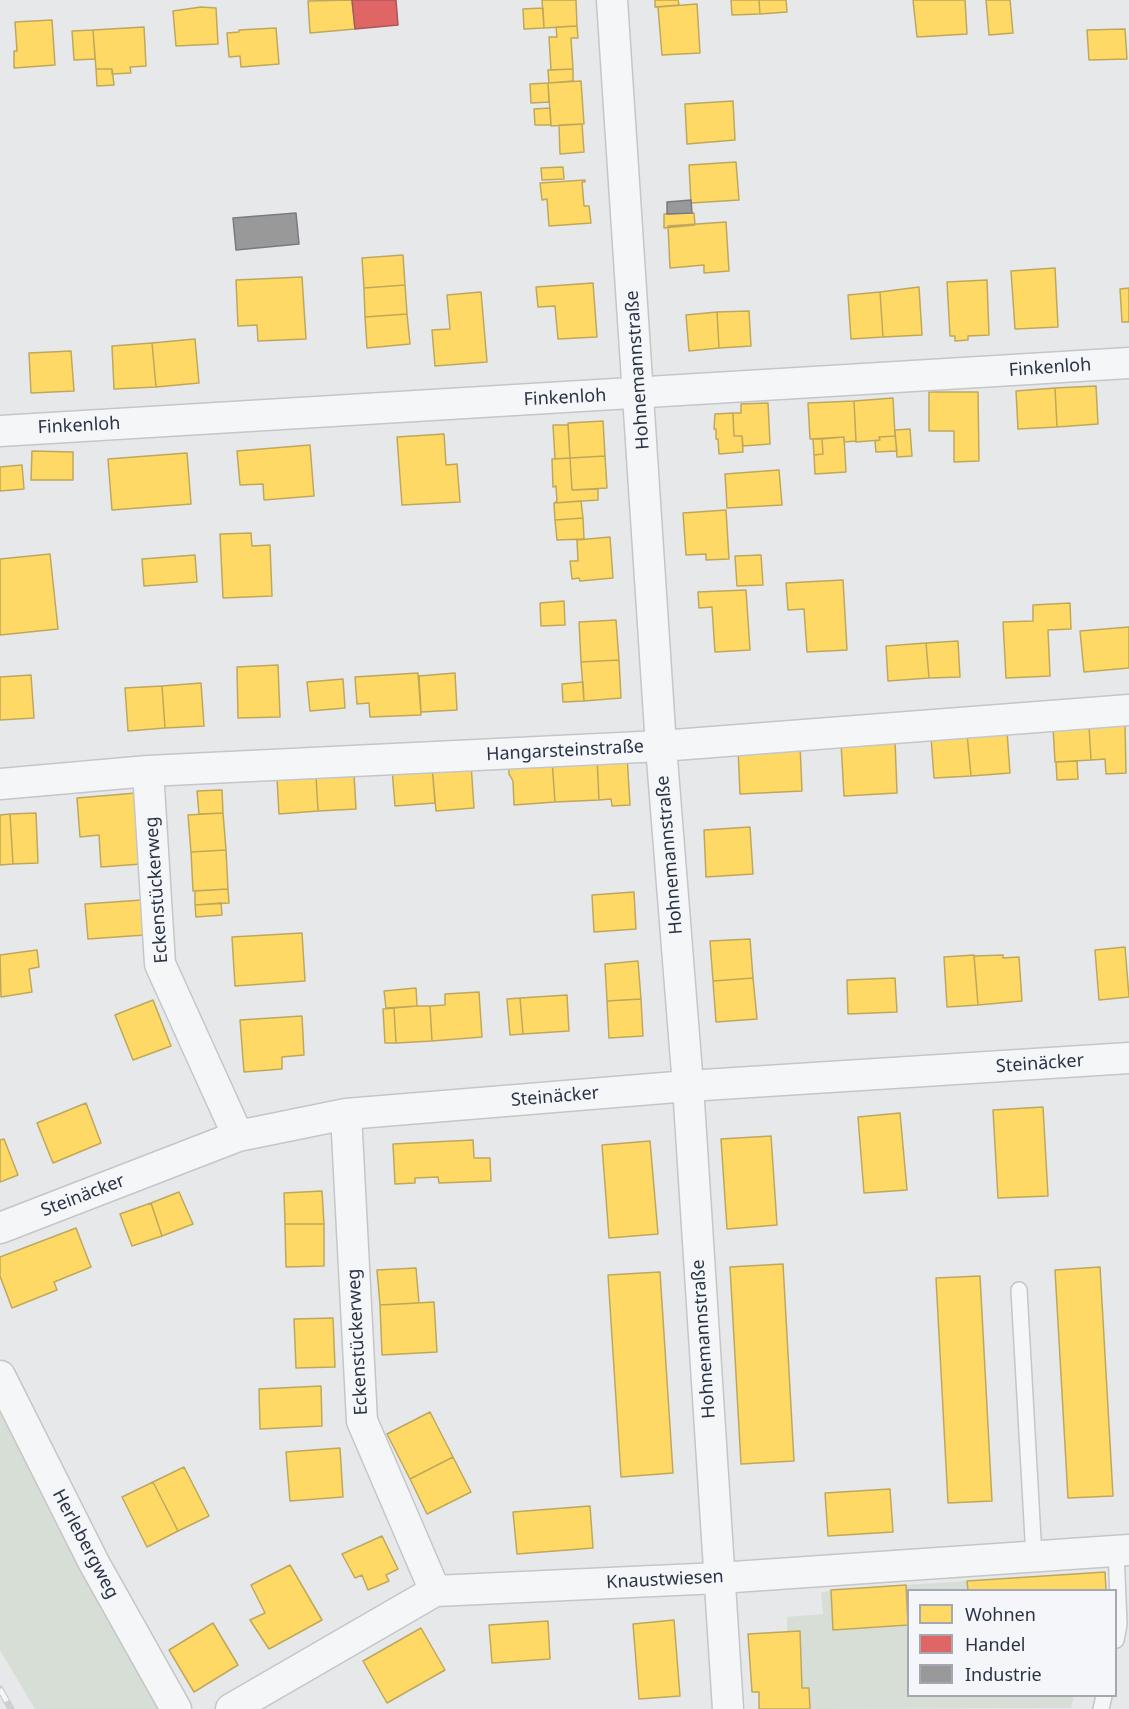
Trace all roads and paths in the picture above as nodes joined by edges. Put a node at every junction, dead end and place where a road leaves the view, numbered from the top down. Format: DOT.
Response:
graph roads {
  1 [pos="612,0"];
  2 [pos="1129,363"];
  3 [pos="640,393"];
  4 [pos="0,431"];
  5 [pos="1129,710"];
  6 [pos="661,746"];
  7 [pos="148,771"];
  8 [pos="0,784"];
  9 [pos="1129,1058"];
  10 [pos="688,1086"];
  11 [pos="346,1114"];
  12 [pos="238,1136"];
  13 [pos="0,1228"];
  14 [pos="1019,1290"];
  15 [pos="0,1376"];
  16 [pos="1122,1551"];
  17 [pos="1034,1557"];
  18 [pos="719,1578"];
  19 [pos="435,1591"];
  20 [pos="1117,1635"];
  21 [pos="176,1709"];
  22 [pos="231,1709"];
  23 [pos="728,1709"];
  1 -- 3 [label="street, Hohnemannstraße"];
  2 -- 3 [label="street, Finkenloh"];
  3 -- 4 [label="street, Finkenloh"];
  3 -- 6 [label="street, Hohnemannstraße"];
  5 -- 6 [label="street, Hangarsteinstraße"];
  6 -- 7 [label="street, Hangarsteinstraße"];
  6 -- 10 [label="street, Hohnemannstraße"];
  7 -- 8 [label="street, Hangarsteinstraße"];
  7 -- 12 [label="street, Eckenstückerweg"];
  9 -- 10 [label="street, Steinäcker"];
  10 -- 11 [label="street, Steinäcker"];
  10 -- 18 [label="street, Hohnemannstraße"];
  11 -- 12 [label="street, Steinäcker"];
  11 -- 19 [label="street, Eckenstückerweg"];
  12 -- 13 [label="street, Steinäcker"];
  14 -- 17 [label="lane"];
  15 -- 21 [label="street, Herlebergweg"];
  16 -- 17 [label="street, Knaustwiesen"];
  16 -- 20 [label="lane"];
  17 -- 18 [label="street, Knaustwiesen"];
  18 -- 19 [label="street, Knaustwiesen"];
  18 -- 23 [label="street, Hohnemannstraße"];
  19 -- 22 [label="street, Knaustwiesen"];
}
